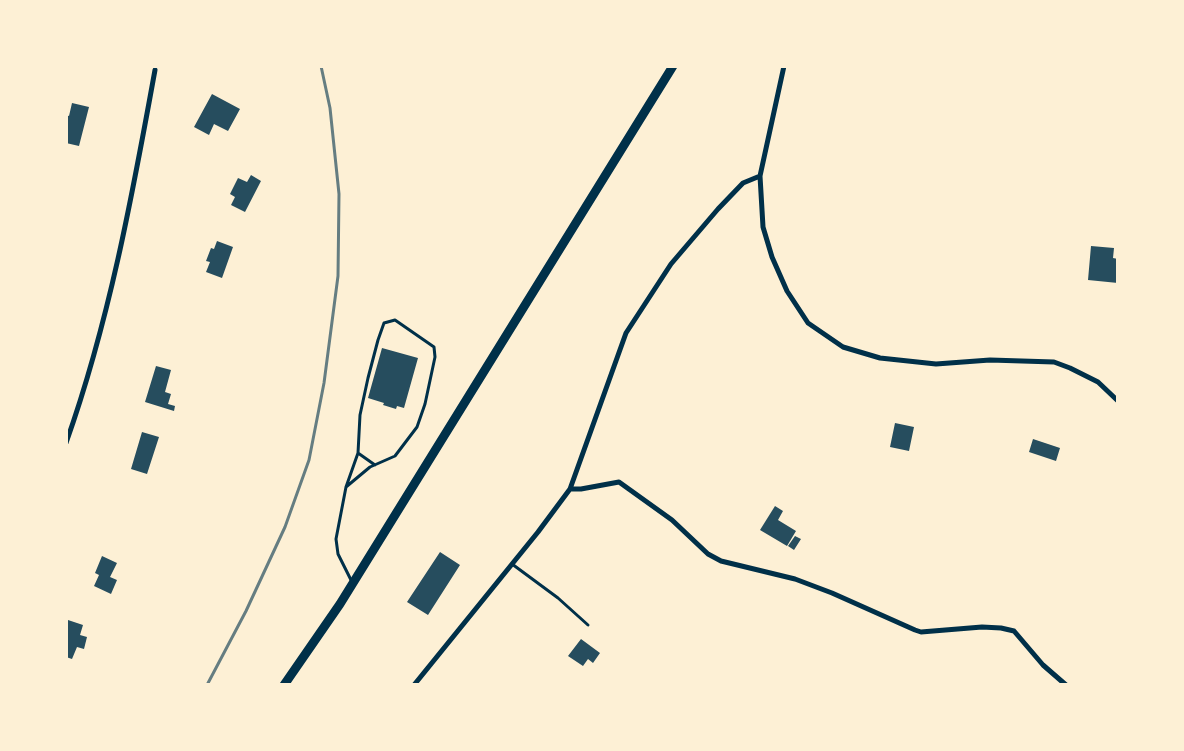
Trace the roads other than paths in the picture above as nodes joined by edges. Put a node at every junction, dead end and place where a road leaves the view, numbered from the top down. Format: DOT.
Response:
graph roads {
  1 [pos="673,66"];
  2 [pos="784,66"];
  3 [pos="155,70"];
  4 [pos="760,176"];
  5 [pos="1118,401"];
  6 [pos="66,443"];
  7 [pos="358,453"];
  8 [pos="375,465"];
  9 [pos="346,487"];
  10 [pos="570,489"];
  11 [pos="512,564"];
  12 [pos="352,583"];
  13 [pos="588,625"];
  14 [pos="284,685"];
  15 [pos="414,685"];
  16 [pos="1066,685"];
  1 -- 12 [label="street"];
  2 -- 4 [label="street"];
  3 -- 6 [label="street"];
  4 -- 5 [label="street"];
  4 -- 10 [label="street"];
  7 -- 8 [label="lane"];
  7 -- 8 [label="lane"];
  7 -- 9 [label="lane"];
  8 -- 9 [label="lane"];
  9 -- 12 [label="lane"];
  10 -- 11 [label="street"];
  10 -- 16 [label="street"];
  11 -- 13 [label="lane"];
  11 -- 15 [label="street"];
  12 -- 14 [label="street"];
}
